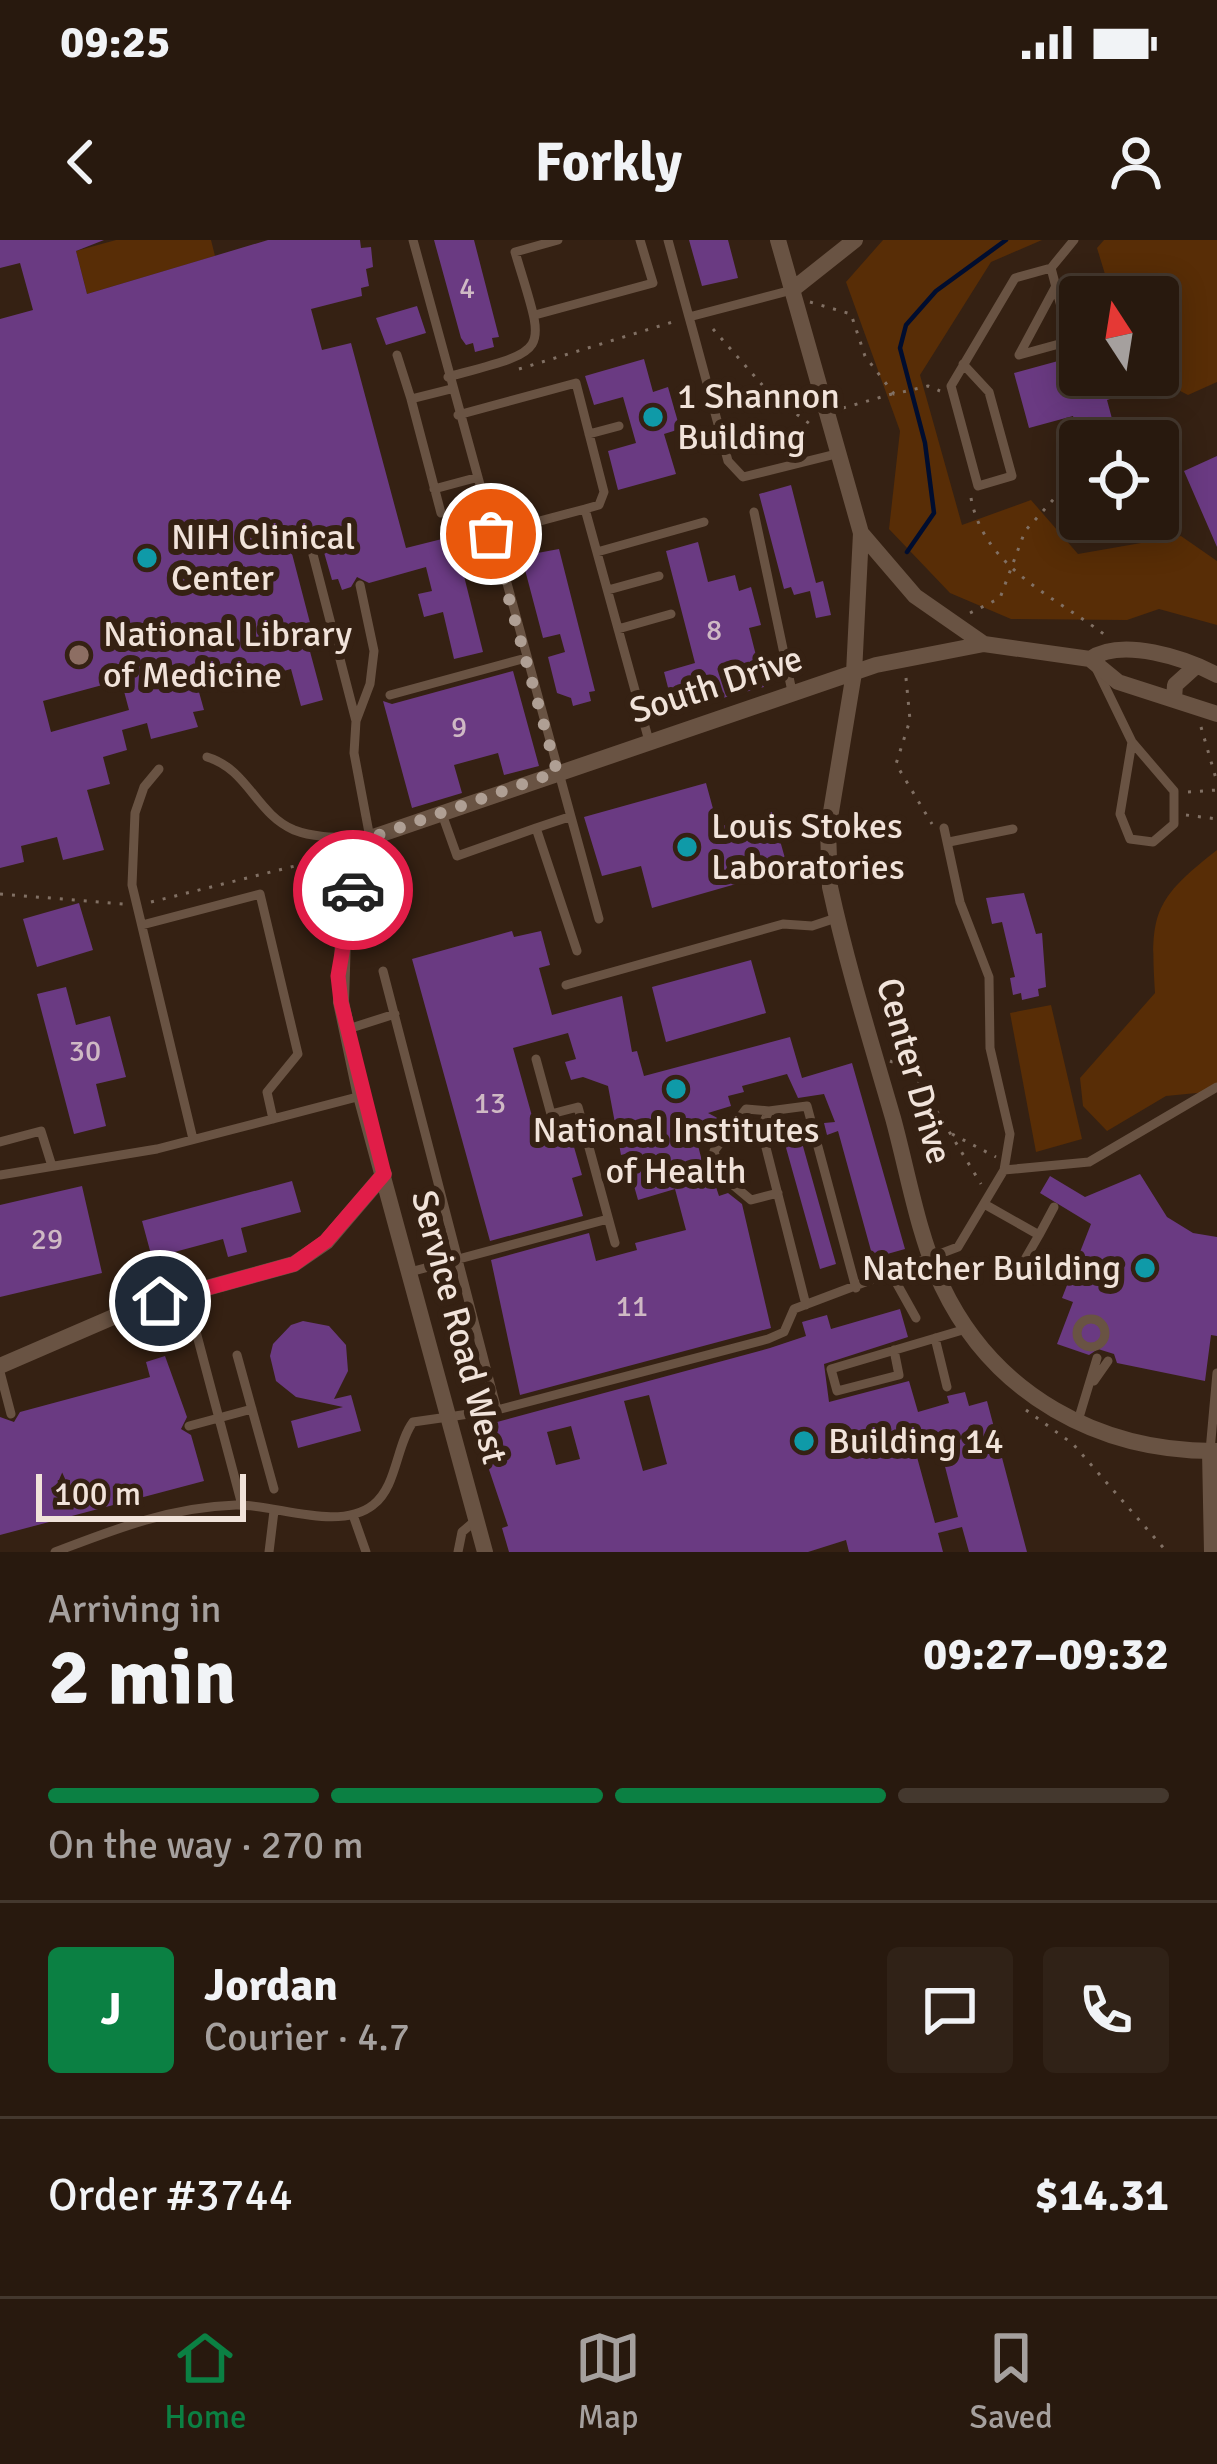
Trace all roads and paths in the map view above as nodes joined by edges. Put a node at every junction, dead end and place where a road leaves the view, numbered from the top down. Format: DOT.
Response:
graph roads {
  1 [pos="412,240"];
  2 [pos="558,240"];
  3 [pos="640,240"];
  4 [pos="668,240"];
  5 [pos="778,240"];
  6 [pos="855,240"];
  7 [pos="1075,240"];
  8 [pos="1051,268"];
  9 [pos="1056,286"];
  10 [pos="792,290"];
  11 [pos="808,303"];
  12 [pos="535,316"];
  13 [pos="689,317"];
  14 [pos="713,328"];
  15 [pos="397,356"];
  16 [pos="963,364"];
  17 [pos="516,369"];
  18 [pos="449,383"];
  19 [pos="940,391"];
  20 [pos="896,393"];
  21 [pos="411,399"];
  22 [pos="843,408"];
  23 [pos="458,415"];
  24 [pos="619,426"];
  25 [pos="819,430"];
  26 [pos="589,434"];
  27 [pos="836,454"];
  28 [pos="475,478"];
  29 [pos="434,489"];
  30 [pos="1059,493"];
  31 [pos="970,496"];
  32 [pos="585,509"];
  33 [pos="754,512"];
  34 [pos="441,513"];
  35 [pos="704,523"];
  36 [pos="861,533"];
  37 [pos="491,534"];
  38 [pos="310,543"];
  39 [pos="597,552"];
  40 [pos="1013,569"];
  41 [pos="659,576"];
  42 [pos="360,585"];
  43 [pos="608,590"];
  44 [pos="671,614"];
  45 [pos="956,625"];
  46 [pos="618,629"];
  47 [pos="1105,635"];
  48 [pos="984,644"];
  49 [pos="1134,652"];
  50 [pos="526,658"];
  51 [pos="904,658"];
  52 [pos="1090,658"];
  53 [pos="1196,666"];
  54 [pos="854,673"];
  55 [pos="1217,675"];
  56 [pos="1144,690"];
  57 [pos="390,695"];
  58 [pos="793,696"];
  59 [pos="1174,699"];
  60 [pos="1209,718"];
  61 [pos="356,721"];
  62 [pos="649,741"];
  63 [pos="1132,742"];
  64 [pos="207,757"];
  65 [pos="160,769"];
  66 [pos="557,772"];
  67 [pos="1217,782"];
  68 [pos="1217,790"];
  69 [pos="1186,792"];
  70 [pos="442,814"];
  71 [pos="1184,815"];
  72 [pos="569,817"];
  73 [pos="1217,820"];
  74 [pos="536,828"];
  75 [pos="944,828"];
  76 [pos="1013,829"];
  77 [pos="949,842"];
  78 [pos="368,845"];
  79 [pos="0,894"];
  80 [pos="136,905"];
  81 [pos="836,918"];
  82 [pos="599,919"];
  83 [pos="142,925"];
  84 [pos="577,951"];
  85 [pos="383,970"];
  86 [pos="566,986"];
  87 [pos="394,1014"];
  88 [pos="346,1030"];
  89 [pos="536,1059"];
  90 [pos="876,1059"];
  91 [pos="1217,1087"];
  92 [pos="361,1096"];
  93 [pos="769,1111"];
  94 [pos="273,1119"];
  95 [pos="950,1133"];
  96 [pos="193,1139"];
  97 [pos="0,1142"];
  98 [pos="51,1163"];
  99 [pos="1005,1167"];
  100 [pos="0,1174"];
  101 [pos="384,1174"];
  102 [pos="778,1193"];
  103 [pos="994,1194"];
  104 [pos="986,1204"];
  105 [pos="1054,1207"];
  106 [pos="608,1219"];
  107 [pos="1040,1235"];
  108 [pos="615,1243"];
  109 [pos="461,1258"];
  110 [pos="932,1261"];
  111 [pos="1024,1261"];
  112 [pos="410,1272"];
  113 [pos="892,1275"];
  114 [pos="856,1288"];
  115 [pos="186,1294"];
  116 [pos="806,1305"];
  117 [pos="916,1318"];
  118 [pos="966,1329"];
  119 [pos="935,1338"];
  120 [pos="894,1351"];
  121 [pos="237,1354"];
  122 [pos="1102,1359"];
  123 [pos="0,1369"];
  124 [pos="1217,1373"];
  125 [pos="947,1387"];
  126 [pos="252,1408"];
  127 [pos="1024,1408"];
  128 [pos="497,1410"];
  129 [pos="11,1414"];
  130 [pos="219,1418"];
  131 [pos="448,1419"];
  132 [pos="1077,1424"];
  133 [pos="189,1426"];
  134 [pos="1214,1451"];
  135 [pos="274,1489"];
  136 [pos="242,1505"];
  137 [pos="274,1511"];
  138 [pos="352,1515"];
  139 [pos="476,1520"];
  140 [pos="56,1552"];
  141 [pos="269,1552"];
  142 [pos="366,1552"];
  143 [pos="458,1552"];
  144 [pos="485,1552"];
  145 [pos="1168,1552"];
  146 [pos="1212,1552"];
  1 -- 18 [label="lane"];
  2 -- 12 [label="lane"];
  3 -- 12 [label="lane"];
  4 -- 13 [label="lane"];
  5 -- 10 [label="street, Center Drive"];
  6 -- 10 [label="street"];
  7 -- 8 [label="lane"];
  8 -- 9 [label="lane"];
  8 -- 16 [label="lane"];
  9 -- 9 [label="lane"];
  10 -- 13 [label="lane"];
  10 -- 27 [label="street, Center Drive"];
  11 -- 20 [label="path"];
  12 -- 18 [label="lane"];
  13 -- 17 [label="path"];
  13 -- 27 [label="lane"];
  14 -- 25 [label="path"];
  15 -- 21 [label="lane"];
  16 -- 16 [label="lane"];
  18 -- 21 [label="lane"];
  18 -- 23 [label="lane"];
  19 -- 20 [label="path"];
  20 -- 22 [label="path"];
  21 -- 29 [label="lane"];
  23 -- 26 [label="lane"];
  23 -- 28 [label="lane"];
  24 -- 26 [label="lane"];
  26 -- 32 [label="lane"];
  27 -- 36 [label="street, Center Drive"];
  28 -- 29 [label="lane"];
  28 -- 37 [label="lane"];
  29 -- 34 [label="lane"];
  30 -- 40 [label="path"];
  31 -- 40 [label="path"];
  32 -- 37 [label="lane"];
  32 -- 39 [label="lane"];
  33 -- 58 [label="lane"];
  35 -- 39 [label="lane"];
  36 -- 45 [label="street, Center Drive"];
  36 -- 54 [label="street, Center Drive"];
  37 -- 50 [label="lane"];
  38 -- 61 [label="lane"];
  39 -- 43 [label="lane"];
  40 -- 45 [label="path"];
  40 -- 47 [label="path"];
  41 -- 43 [label="lane"];
  42 -- 61 [label="lane"];
  43 -- 46 [label="lane"];
  44 -- 46 [label="lane"];
  45 -- 48 [label="street, Center Drive"];
  46 -- 62 [label="lane"];
  48 -- 51 [label="street, South Drive"];
  48 -- 52 [label="street, South Drive"];
  49 -- 52 [label="street, South Drive"];
  49 -- 53 [label="street, South Drive"];
  49 -- 56 [label="street"];
  50 -- 57 [label="lane"];
  50 -- 66 [label="lane"];
  51 -- 54 [label="street, South Drive"];
  51 -- 75 [label="path"];
  52 -- 56 [label="street, South Drive"];
  52 -- 63 [label="lane"];
  53 -- 55 [label="street, South Drive"];
  53 -- 59 [label="street"];
  54 -- 58 [label="street, South Drive"];
  54 -- 81 [label="street, Center Drive"];
  56 -- 59 [label="street, South Drive"];
  58 -- 62 [label="street, South Drive"];
  59 -- 60 [label="street, South Drive"];
  60 -- 67 [label="path"];
  61 -- 78 [label="lane"];
  62 -- 66 [label="street, South Drive"];
  63 -- 63 [label="lane"];
  64 -- 78 [label="lane"];
  65 -- 80 [label="lane"];
  66 -- 70 [label="street, South Drive"];
  66 -- 72 [label="lane"];
  68 -- 69 [label="path"];
  70 -- 74 [label="lane"];
  70 -- 78 [label="street, South Drive"];
  71 -- 73 [label="path"];
  72 -- 74 [label="lane"];
  72 -- 82 [label="lane"];
  74 -- 84 [label="lane"];
  75 -- 77 [label="lane"];
  76 -- 77 [label="lane"];
  77 -- 99 [label="lane"];
  78 -- 80 [label="path"];
  78 -- 88 [label="street, Service Road West"];
  79 -- 80 [label="path"];
  80 -- 83 [label="lane"];
  81 -- 86 [label="lane"];
  81 -- 90 [label="street, Center Drive"];
  83 -- 94 [label="lane"];
  83 -- 96 [label="lane"];
  85 -- 87 [label="lane"];
  87 -- 88 [label="lane"];
  87 -- 109 [label="lane"];
  88 -- 92 [label="street, Service Road West"];
  89 -- 106 [label="lane"];
  90 -- 95 [label="path"];
  90 -- 110 [label="street, Center Drive"];
  91 -- 99 [label="lane"];
  92 -- 94 [label="lane"];
  92 -- 101 [label="street, Service Road West"];
  93 -- 102 [label="lane"];
  93 -- 102 [label="lane"];
  93 -- 114 [label="lane"];
  94 -- 96 [label="lane"];
  95 -- 99 [label="path"];
  95 -- 103 [label="path"];
  96 -- 98 [label="lane"];
  97 -- 98 [label="lane"];
  98 -- 100 [label="lane"];
  99 -- 103 [label="lane"];
  101 -- 112 [label="street, Service Road West"];
  101 -- 115 [label="street"];
  102 -- 116 [label="lane"];
  103 -- 104 [label="lane"];
  104 -- 107 [label="lane"];
  104 -- 110 [label="lane"];
  105 -- 107 [label="lane"];
  106 -- 108 [label="lane"];
  106 -- 109 [label="lane"];
  107 -- 111 [label="lane"];
  109 -- 112 [label="lane"];
  109 -- 128 [label="lane"];
  110 -- 113 [label="lane"];
  110 -- 118 [label="street, Center Drive"];
  112 -- 131 [label="street, Service Road West"];
  113 -- 114 [label="lane"];
  113 -- 117 [label="lane"];
  114 -- 116 [label="lane"];
  115 -- 123 [label="street"];
  115 -- 130 [label="lane"];
  116 -- 128 [label="lane"];
  118 -- 119 [label="lane"];
  118 -- 132 [label="street, Center Drive"];
  119 -- 120 [label="lane"];
  119 -- 125 [label="lane"];
  120 -- 120 [label="lane"];
  121 -- 126 [label="lane"];
  122 -- 132 [label="lane"];
  123 -- 129 [label="lane"];
  124 -- 134 [label="lane"];
  126 -- 130 [label="lane"];
  126 -- 135 [label="lane"];
  127 -- 145 [label="path"];
  128 -- 131 [label="lane"];
  130 -- 133 [label="lane"];
  130 -- 136 [label="lane"];
  131 -- 138 [label="lane"];
  131 -- 139 [label="street, Service Road West"];
  132 -- 134 [label="street, Center Drive"];
  134 -- 146 [label="street"];
  136 -- 137 [label="lane"];
  136 -- 140 [label="lane"];
  137 -- 138 [label="lane"];
  137 -- 141 [label="lane"];
  138 -- 142 [label="lane"];
  139 -- 143 [label="lane"];
  139 -- 144 [label="street, Service Road West"];
}
